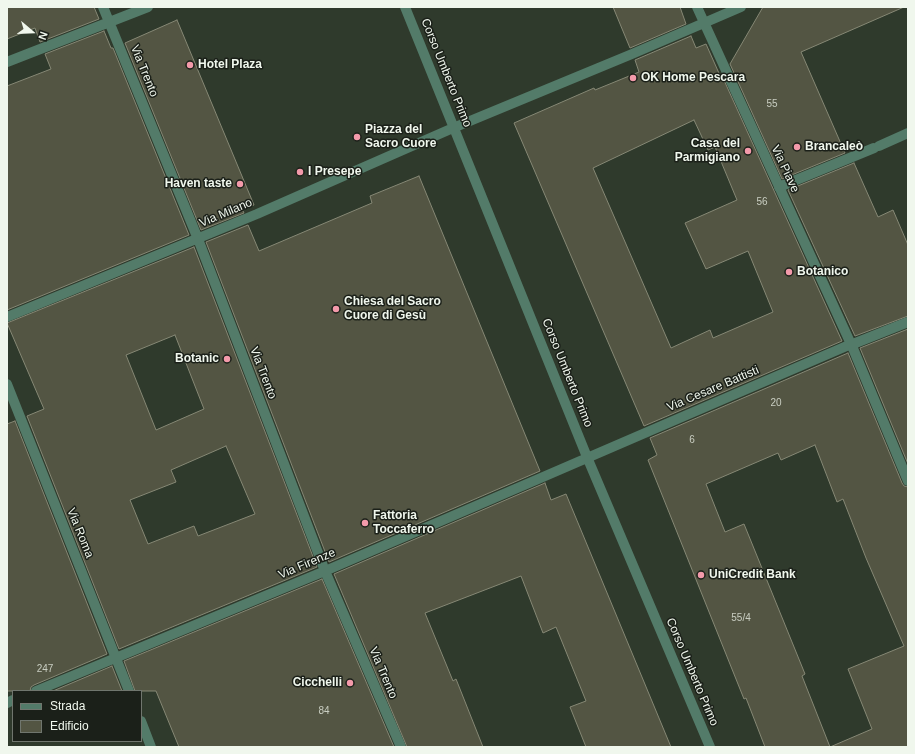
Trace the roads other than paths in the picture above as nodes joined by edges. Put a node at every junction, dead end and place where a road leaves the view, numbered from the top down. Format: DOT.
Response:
graph roads {
  1 [pos="103,7"];
  2 [pos="148,7"];
  3 [pos="405,7"];
  4 [pos="697,7"];
  5 [pos="741,7"];
  6 [pos="110,22"];
  7 [pos="703,22"];
  8 [pos="7,62"];
  9 [pos="453,128"];
  10 [pos="908,133"];
  11 [pos="779,187"];
  12 [pos="198,239"];
  13 [pos="7,317"];
  14 [pos="908,322"];
  15 [pos="851,344"];
  16 [pos="7,384"];
  17 [pos="587,457"];
  18 [pos="908,481"];
  19 [pos="325,571"];
  20 [pos="116,659"];
  21 [pos="38,690"];
  22 [pos="129,690"];
  23 [pos="142,724"];
  24 [pos="151,747"];
  25 [pos="401,747"];
  26 [pos="710,747"];
  1 -- 6 [label="street, Via Trento"];
  2 -- 6 [label="street"];
  3 -- 9 [label="street, Corso Umberto Primo"];
  4 -- 7 [label="street, Via Piave"];
  5 -- 7 [label="street"];
  6 -- 8 [label="street"];
  6 -- 12 [label="street, Via Trento"];
  7 -- 9 [label="street"];
  7 -- 11 [label="street, Via Piave"];
  9 -- 12 [label="street, Via Milano"];
  9 -- 17 [label="street, Corso Umberto Primo"];
  10 -- 11 [label="street"];
  11 -- 15 [label="street, Via Piave"];
  12 -- 13 [label="street, Via Milano"];
  12 -- 19 [label="street, Via Trento"];
  14 -- 15 [label="street, Via Cesare Battisti"];
  15 -- 17 [label="street, Via Cesare Battisti"];
  15 -- 18 [label="street, Via Piave"];
  16 -- 20 [label="street, Via Roma"];
  17 -- 19 [label="street, Via Firenze"];
  17 -- 26 [label="street, Corso Umberto Primo"];
  19 -- 20 [label="street, Via Firenze"];
  19 -- 25 [label="street, Via Trento"];
  20 -- 21 [label="street, Via Firenze"];
  20 -- 22 [label="street, Via Roma"];
  23 -- 24 [label="street"];
}
